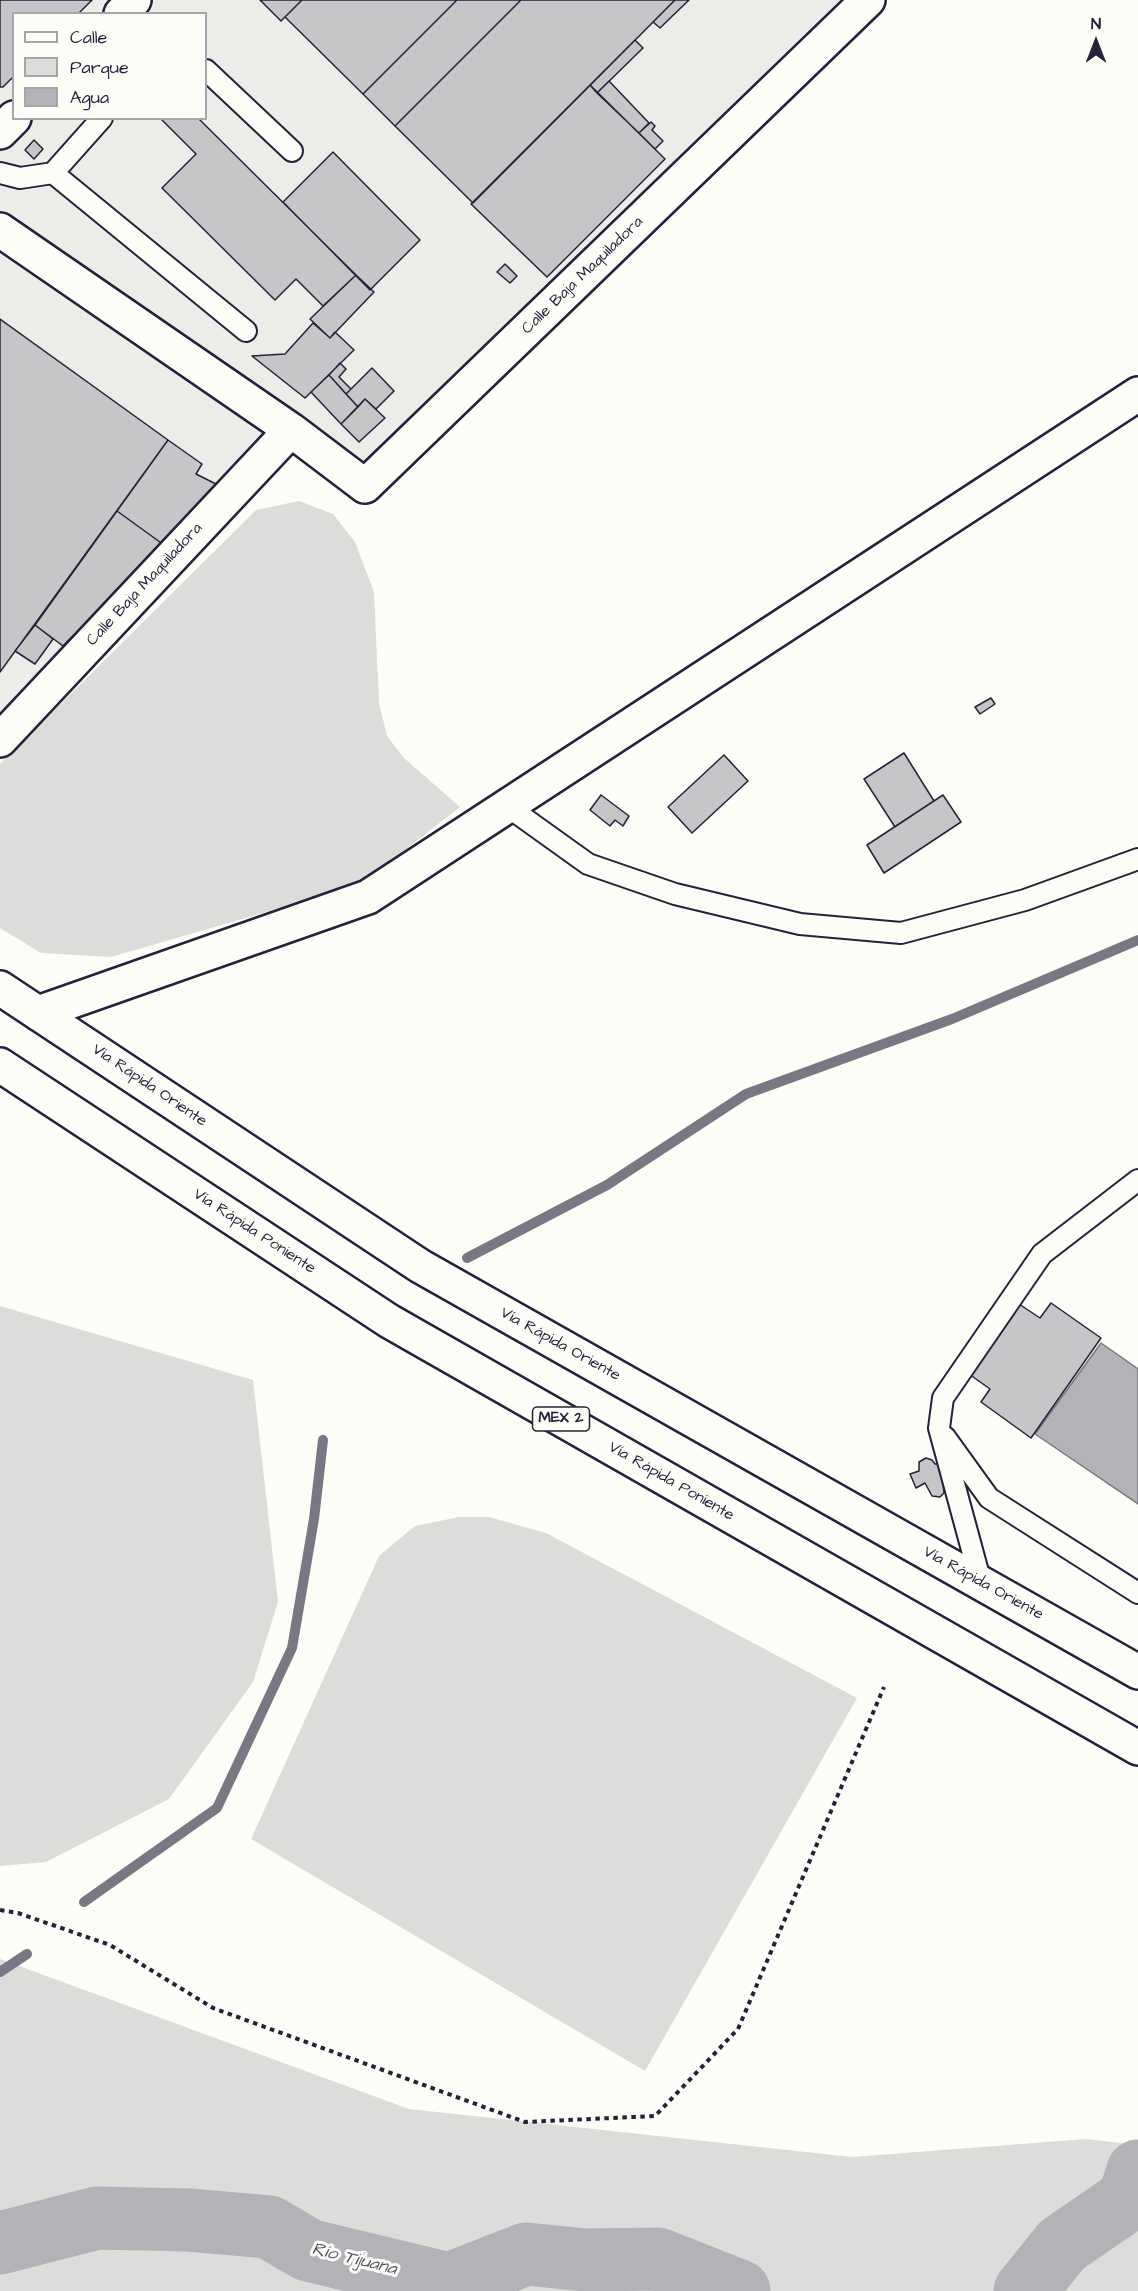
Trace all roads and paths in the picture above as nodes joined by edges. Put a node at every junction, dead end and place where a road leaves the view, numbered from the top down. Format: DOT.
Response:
graph roads {
  1 [pos="135,0"];
  2 [pos="868,0"];
  3 [pos="123,12"];
  4 [pos="207,71"];
  5 [pos="12,120"];
  6 [pos="100,120"];
  7 [pos="0,132"];
  8 [pos="292,151"];
  9 [pos="0,173"];
  10 [pos="53,173"];
  11 [pos="0,230"];
  12 [pos="246,331"];
  13 [pos="1138,394"];
  14 [pos="291,430"];
  15 [pos="0,740"];
  16 [pos="507,806"];
  17 [pos="1138,860"];
  18 [pos="0,988"];
  19 [pos="38,1013"];
  20 [pos="0,1065"];
  21 [pos="1138,1180"];
  22 [pos="939,1428"];
  23 [pos="981,1583"];
  24 [pos="1138,1593"];
  25 [pos="1138,1672"];
  26 [pos="884,1687"];
  27 [pos="1138,1748"];
  28 [pos="0,1910"];
  1 -- 3 [label="main road"];
  2 -- 14 [label="main road, Calle Baja Maquiladora"];
  4 -- 8 [label="lane"];
  5 -- 7 [label="main road"];
  6 -- 10 [label="lane"];
  9 -- 10 [label="lane"];
  10 -- 12 [label="lane"];
  11 -- 14 [label="main road, Calle Baja Maquiladora"];
  13 -- 16 [label="main road"];
  14 -- 15 [label="main road, Calle Baja Maquiladora"];
  16 -- 17 [label="lane"];
  16 -- 19 [label="main road"];
  18 -- 19 [label="main road, Vía Rápida Oriente"];
  19 -- 23 [label="main road, Vía Rápida Oriente"];
  20 -- 27 [label="main road, Vía Rápida Poniente / MEX 2"];
  21 -- 22 [label="lane"];
  22 -- 23 [label="lane"];
  22 -- 24 [label="lane"];
  23 -- 25 [label="main road, Vía Rápida Oriente"];
  26 -- 28 [label="path"];
}
